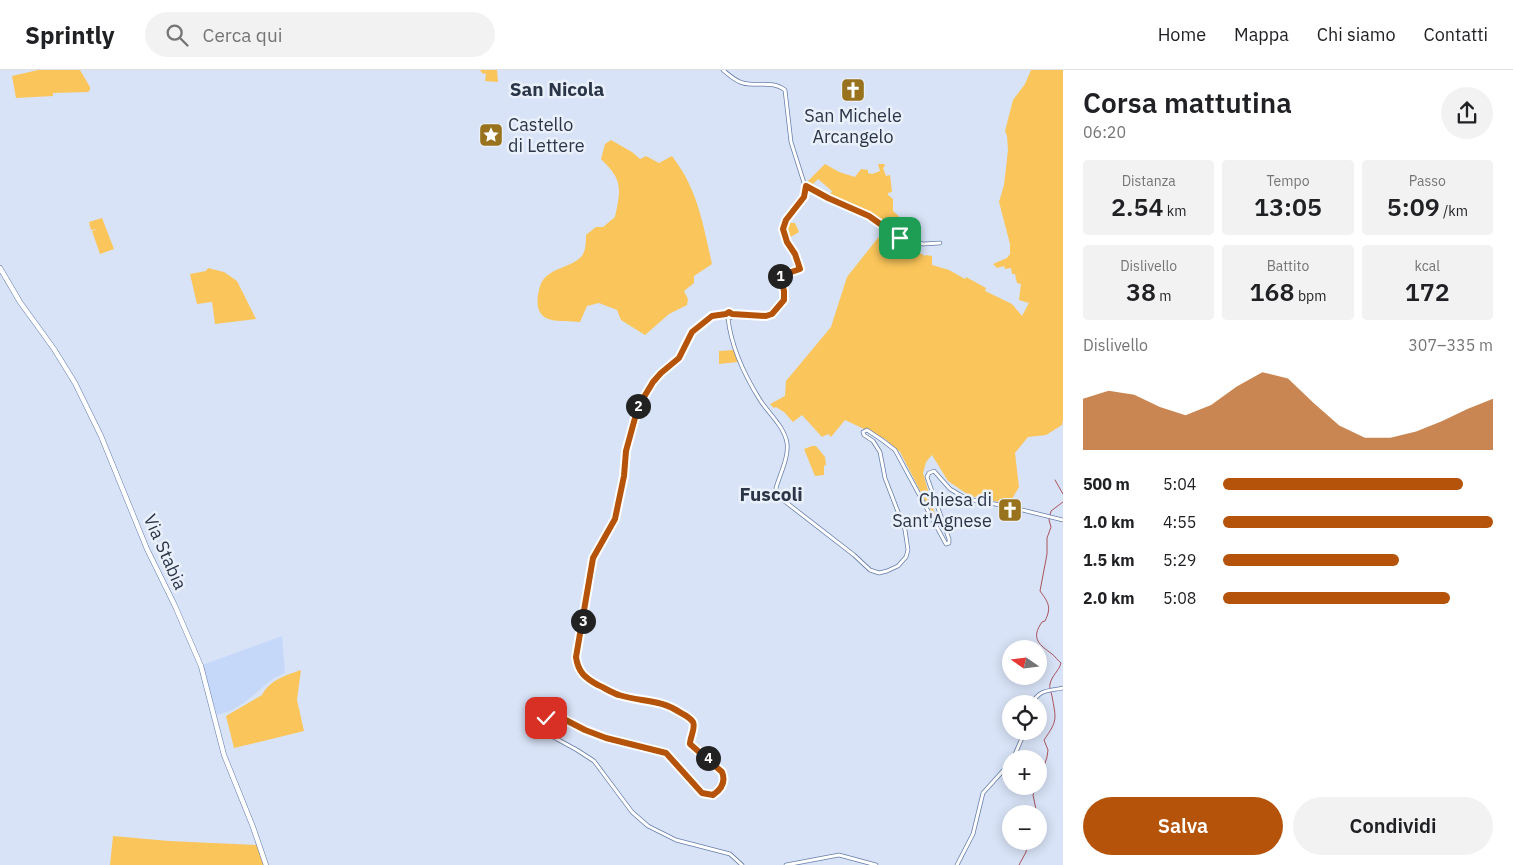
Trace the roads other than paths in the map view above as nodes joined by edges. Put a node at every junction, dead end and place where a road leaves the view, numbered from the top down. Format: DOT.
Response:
graph roads {
  1 [pos="723,70"];
  2 [pos="806,186"];
  3 [pos="940,243"];
  4 [pos="0,268"];
  5 [pos="727,316"];
  6 [pos="1061,519"];
  7 [pos="1063,688"];
  8 [pos="1037,695"];
  9 [pos="1002,771"];
  10 [pos="266,865"];
  11 [pos="742,865"];
  12 [pos="786,865"];
  13 [pos="876,865"];
  14 [pos="956,865"];
  1 -- 2 [label="street"];
  2 -- 3 [label="street"];
  2 -- 5 [label="street"];
  4 -- 10 [label="main road, Via Stabia"];
  5 -- 6 [label="street"];
  5 -- 11 [label="street"];
  7 -- 8 [label="street"];
  9 -- 14 [label="street"];
  12 -- 13 [label="street"];
}
